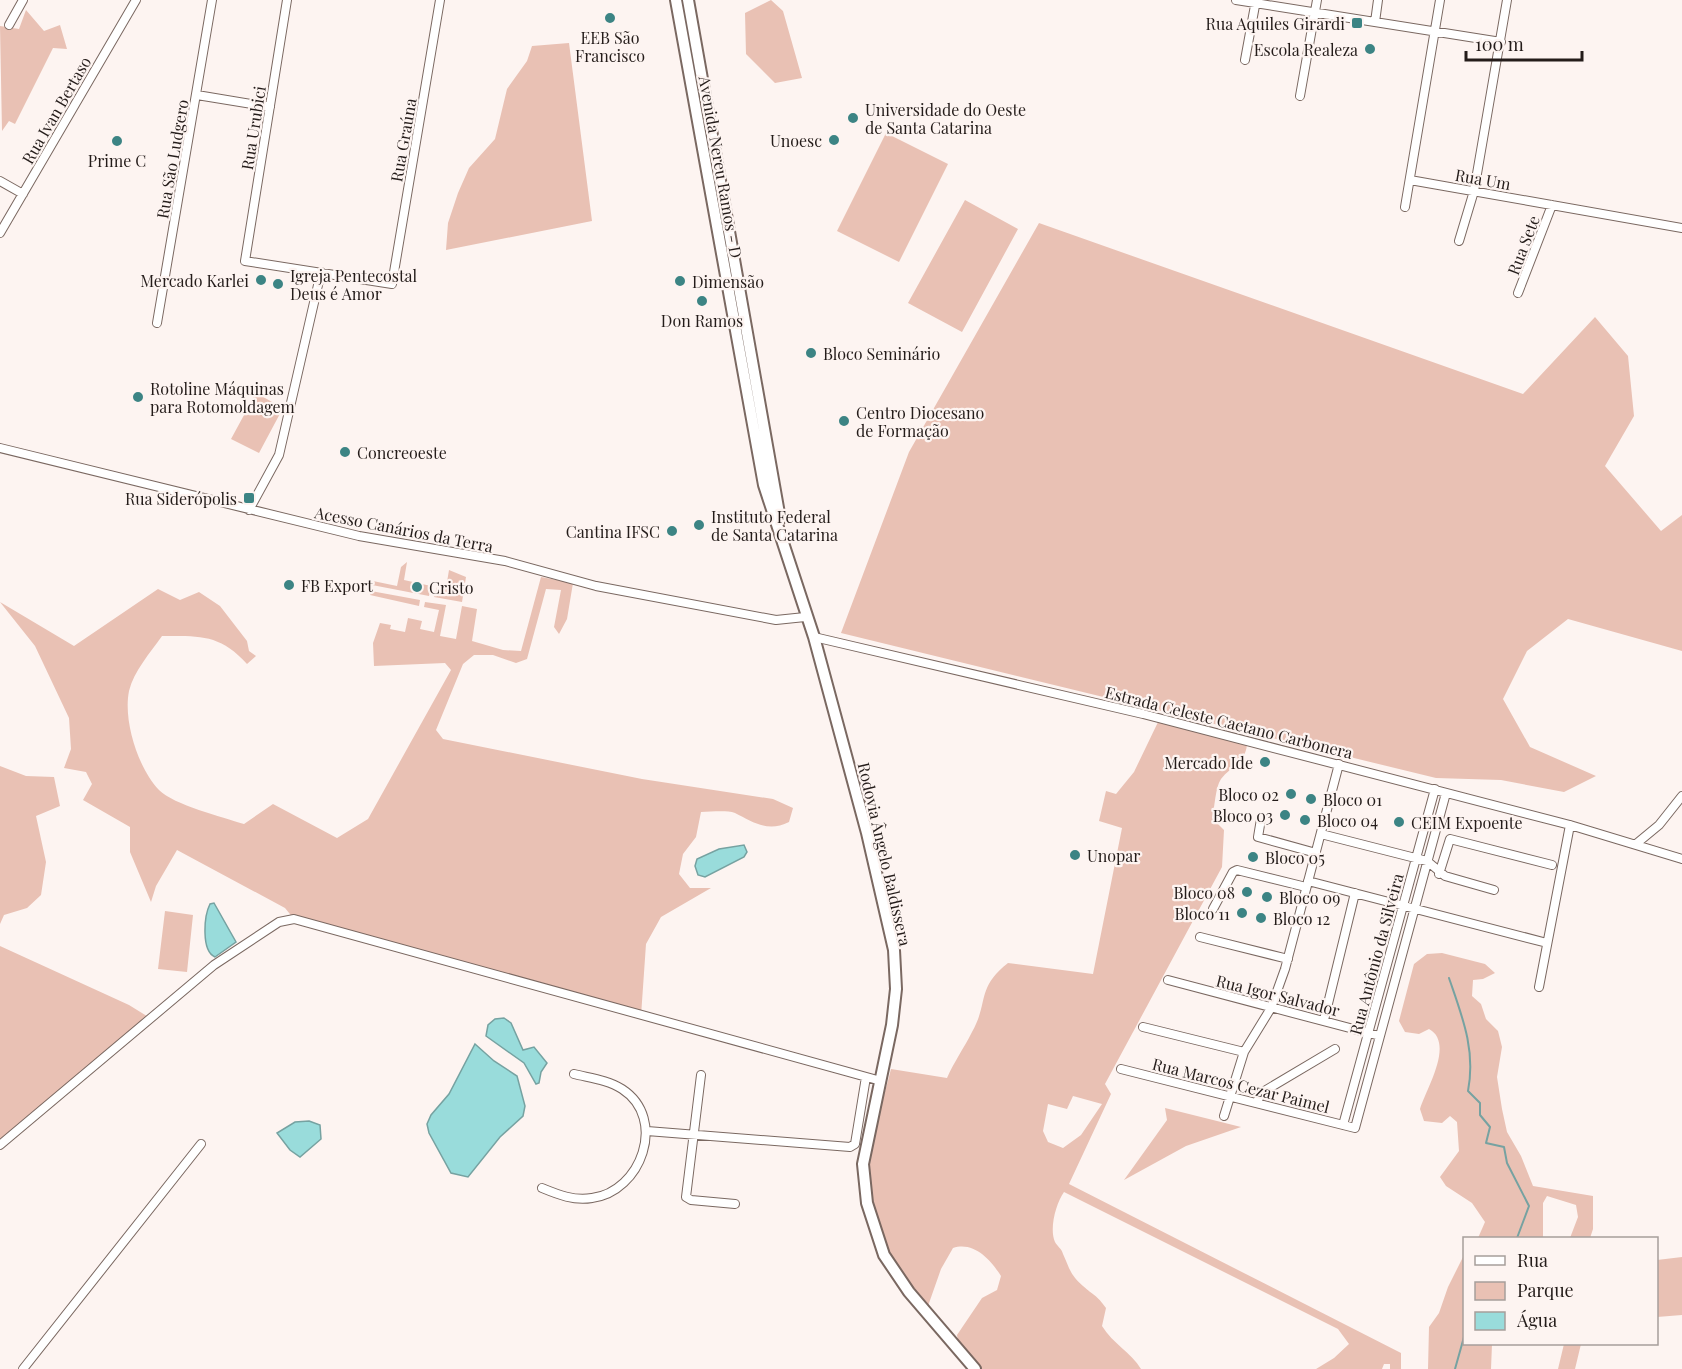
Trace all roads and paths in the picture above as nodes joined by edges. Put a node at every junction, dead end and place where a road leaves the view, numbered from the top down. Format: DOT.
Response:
graph roads {
  1 [pos="23,0"];
  2 [pos="136,0"];
  3 [pos="212,0"];
  4 [pos="287,0"];
  5 [pos="440,0"];
  6 [pos="676,0"];
  7 [pos="688,0"];
  8 [pos="1236,0"];
  9 [pos="1317,0"];
  10 [pos="1378,0"];
  11 [pos="1440,0"];
  12 [pos="1507,0"];
  13 [pos="1256,2"];
  14 [pos="1315,13"];
  15 [pos="1375,22"];
  16 [pos="9,25"];
  17 [pos="1434,32"];
  18 [pos="1501,42"];
  19 [pos="1245,60"];
  20 [pos="197,95"];
  21 [pos="1300,96"];
  22 [pos="270,107"];
  23 [pos="720,175"];
  24 [pos="708,177"];
  25 [pos="1410,180"];
  26 [pos="0,181"];
  27 [pos="1474,191"];
  28 [pos="23,194"];
  29 [pos="1552,205"];
  30 [pos="1405,207"];
  31 [pos="1682,228"];
  32 [pos="0,233"];
  33 [pos="1459,241"];
  34 [pos="321,272"];
  35 [pos="1518,293"];
  36 [pos="157,323"];
  37 [pos="0,448"];
  38 [pos="249,510"];
  39 [pos="783,549"];
  40 [pos="805,617"];
  41 [pos="814,637"];
  42 [pos="1339,764"];
  43 [pos="1436,789"];
  44 [pos="1446,793"];
  45 [pos="1682,796"];
  46 [pos="1261,819"];
  47 [pos="1570,825"];
  48 [pos="1320,834"];
  49 [pos="1636,844"];
  50 [pos="1316,852"];
  51 [pos="1416,858"];
  52 [pos="1682,859"];
  53 [pos="1427,861"];
  54 [pos="1552,865"];
  55 [pos="1439,874"];
  56 [pos="1307,884"];
  57 [pos="1494,890"];
  58 [pos="1355,893"];
  59 [pos="1404,905"];
  60 [pos="1414,908"];
  61 [pos="1213,909"];
  62 [pos="1200,937"];
  63 [pos="1547,944"];
  64 [pos="1288,959"];
  65 [pos="1168,980"];
  66 [pos="1539,987"];
  67 [pos="1271,1008"];
  68 [pos="1324,1020"];
  69 [pos="1143,1026"];
  70 [pos="1369,1032"];
  71 [pos="1380,1036"];
  72 [pos="1335,1049"];
  73 [pos="1244,1052"];
  74 [pos="1120,1069"];
  75 [pos="574,1074"];
  76 [pos="701,1076"];
  77 [pos="866,1077"];
  78 [pos="881,1081"];
  79 [pos="1230,1096"];
  80 [pos="1257,1103"];
  81 [pos="1224,1116"];
  82 [pos="1343,1125"];
  83 [pos="1355,1128"];
  84 [pos="647,1131"];
  85 [pos="692,1136"];
  86 [pos="201,1144"];
  87 [pos="0,1145"];
  88 [pos="542,1188"];
  89 [pos="735,1204"];
  90 [pos="969,1367"];
  91 [pos="23,1369"];
  1 -- 16 [label="street"];
  2 -- 28 [label="street, Rua Ivan Bertaso"];
  3 -- 20 [label="street, Rua São Ludgero"];
  4 -- 22 [label="street, Rua Urubici"];
  5 -- 34 [label="street, Rua Graúna"];
  6 -- 24 [label="street, Avenida Nereu Ramos - D"];
  7 -- 23 [label="street, Avenida Nereu Ramos - D"];
  8 -- 13 [label="street"];
  9 -- 14 [label="street"];
  10 -- 15 [label="street"];
  11 -- 17 [label="street"];
  12 -- 18 [label="street"];
  13 -- 14 [label="street"];
  13 -- 19 [label="street"];
  14 -- 15 [label="street"];
  14 -- 21 [label="street"];
  15 -- 17 [label="street"];
  17 -- 18 [label="street"];
  17 -- 25 [label="street"];
  18 -- 27 [label="street"];
  20 -- 22 [label="street"];
  20 -- 36 [label="street, Rua São Ludgero"];
  22 -- 34 [label="street, Rua Urubici"];
  23 -- 24 [label="street"];
  23 -- 39 [label="street, Avenida Nereu Ramos - D"];
  24 -- 39 [label="street, Avenida Nereu Ramos - D"];
  25 -- 27 [label="street, Rua Um"];
  25 -- 30 [label="street"];
  26 -- 28 [label="street"];
  27 -- 29 [label="street, Rua Um"];
  27 -- 33 [label="street"];
  28 -- 32 [label="street, Rua Ivan Bertaso"];
  29 -- 31 [label="street, Rua Um"];
  29 -- 35 [label="street, Rua Sete"];
  34 -- 38 [label="street"];
  37 -- 38 [label="street, Acesso Canários da Terra"];
  38 -- 40 [label="street, Acesso Canários da Terra"];
  39 -- 40 [label="street, Avenida Nereu Ramos - D"];
  40 -- 41 [label="street, Avenida Nereu Ramos - D"];
  41 -- 42 [label="street, Estrada Celeste Caetano Carbonera"];
  41 -- 78 [label="street, Rodovia Ângelo Baldissera"];
  42 -- 43 [label="street, Estrada Celeste Caetano Carbonera"];
  42 -- 48 [label="street"];
  43 -- 44 [label="street, Estrada Celeste Caetano Carbonera"];
  43 -- 51 [label="street, Rua Antônio da Silveira"];
  44 -- 47 [label="street, Estrada Celeste Caetano Carbonera"];
  44 -- 53 [label="street, Rua Antônio da Silveira"];
  45 -- 49 [label="street"];
  46 -- 50 [label="street"];
  47 -- 49 [label="street, Estrada Celeste Caetano Carbonera"];
  47 -- 63 [label="street"];
  48 -- 50 [label="street"];
  48 -- 51 [label="street"];
  49 -- 52 [label="street, Estrada Celeste Caetano Carbonera"];
  50 -- 56 [label="street"];
  51 -- 53 [label="street"];
  51 -- 59 [label="street, Rua Antônio da Silveira"];
  53 -- 55 [label="street"];
  53 -- 60 [label="street, Rua Antônio da Silveira"];
  54 -- 55 [label="street"];
  55 -- 57 [label="street"];
  56 -- 58 [label="street"];
  56 -- 61 [label="street"];
  56 -- 64 [label="street"];
  58 -- 59 [label="street"];
  58 -- 68 [label="street"];
  59 -- 60 [label="street"];
  59 -- 70 [label="street, Rua Antônio da Silveira"];
  60 -- 63 [label="street"];
  60 -- 71 [label="street, Rua Antônio da Silveira"];
  62 -- 64 [label="street"];
  63 -- 66 [label="street"];
  64 -- 67 [label="street"];
  65 -- 67 [label="street, Rua Igor Salvador"];
  67 -- 68 [label="street, Rua Igor Salvador"];
  67 -- 73 [label="street"];
  68 -- 70 [label="street, Rua Igor Salvador"];
  69 -- 73 [label="street"];
  70 -- 71 [label="street, Rua Igor Salvador"];
  70 -- 82 [label="street, Rua Antônio da Silveira"];
  71 -- 83 [label="street, Rua Antônio da Silveira"];
  72 -- 80 [label="street"];
  73 -- 79 [label="street"];
  74 -- 79 [label="street, Rua Marcos Cezar Paimel"];
  75 -- 84 [label="street"];
  76 -- 85 [label="street"];
  77 -- 78 [label="street"];
  77 -- 85 [label="street"];
  77 -- 87 [label="street"];
  78 -- 90 [label="street, Rodovia Ângelo Baldissera"];
  79 -- 80 [label="street, Rua Marcos Cezar Paimel"];
  79 -- 81 [label="street"];
  80 -- 82 [label="street, Rua Marcos Cezar Paimel"];
  82 -- 83 [label="street, Rua Marcos Cezar Paimel"];
  84 -- 85 [label="street"];
  84 -- 88 [label="street"];
  85 -- 89 [label="street"];
  86 -- 91 [label="street"];
}
